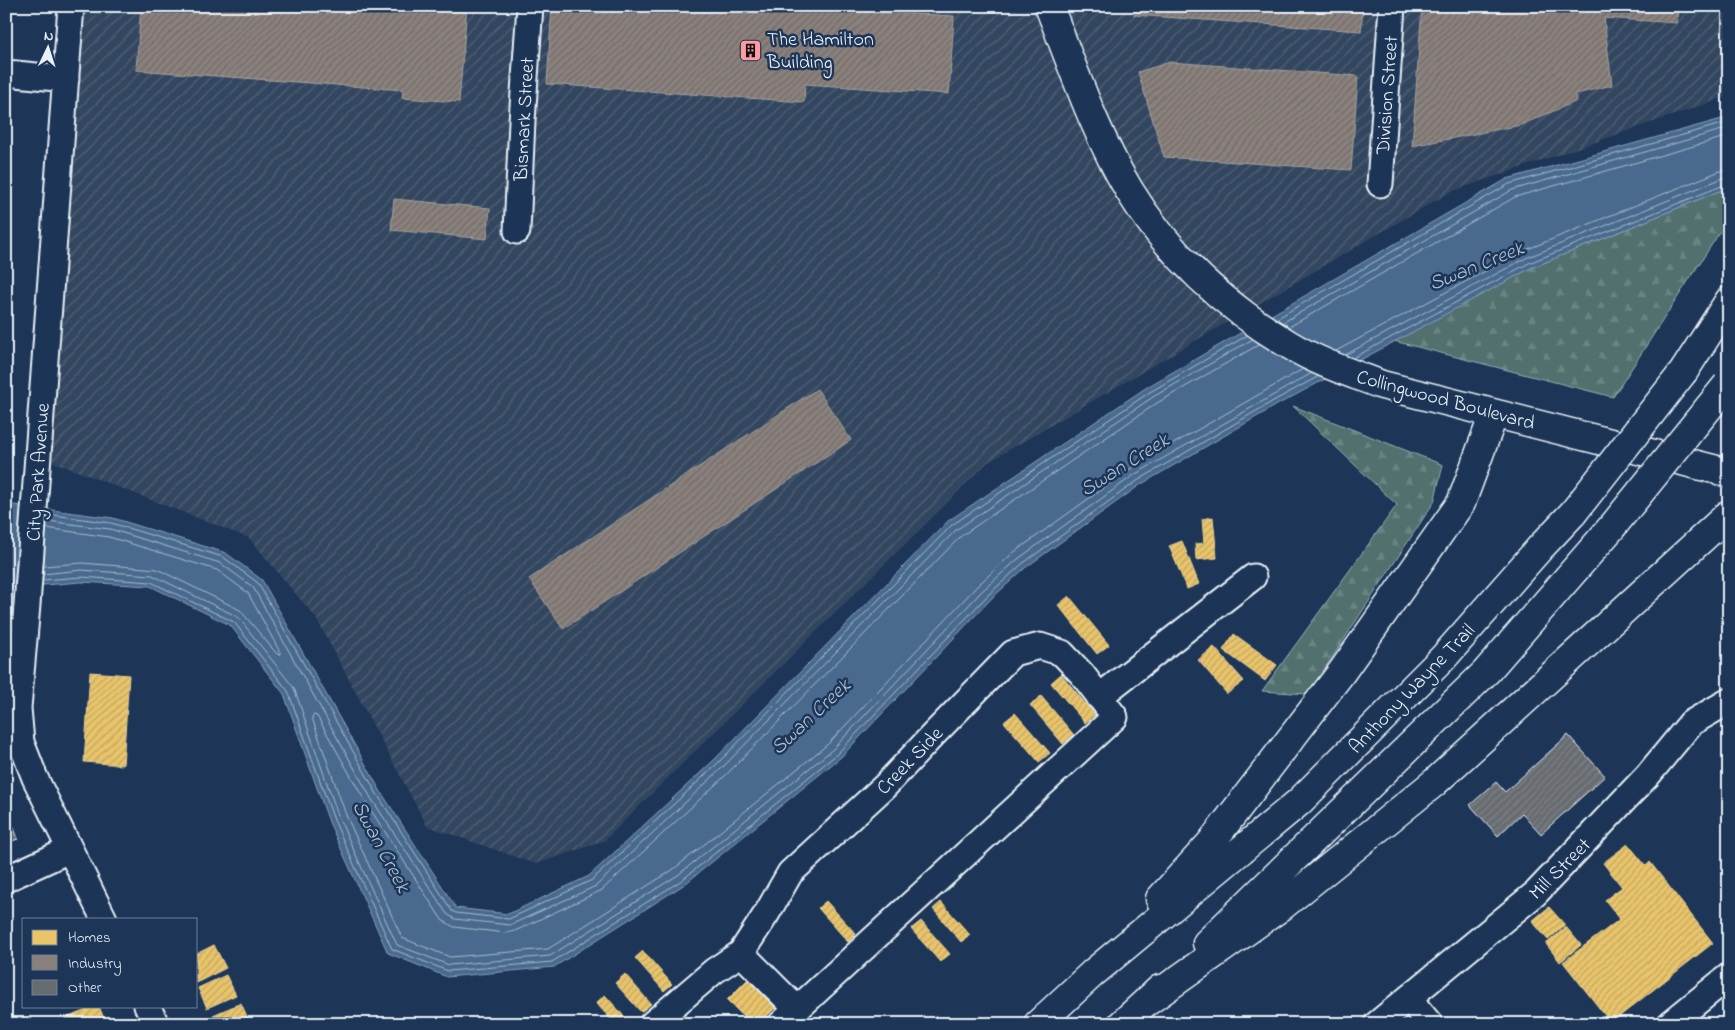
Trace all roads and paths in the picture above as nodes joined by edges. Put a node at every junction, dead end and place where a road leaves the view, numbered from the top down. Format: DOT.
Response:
graph roads {
  1 [pos="71,6"];
  2 [pos="530,6"];
  3 [pos="1049,6"];
  4 [pos="1392,6"];
  5 [pos="6,73"];
  6 [pos="66,79"];
  7 [pos="1380,184"];
  8 [pos="517,231"];
  9 [pos="1729,301"];
  10 [pos="1728,384"];
  11 [pos="1494,414"];
  12 [pos="1729,473"];
  13 [pos="1729,514"];
  14 [pos="1253,577"];
  15 [pos="1099,697"];
  16 [pos="1729,701"];
  17 [pos="69,850"];
  18 [pos="6,879"];
  19 [pos="103,918"];
  20 [pos="741,953"];
  21 [pos="1093,973"];
  22 [pos="1729,976"];
  23 [pos="1409,999"];
  24 [pos="1148,1001"];
  25 [pos="149,1008"];
  26 [pos="789,1016"];
  27 [pos="156,1024"];
  28 [pos="652,1024"];
  29 [pos="1038,1024"];
  30 [pos="1122,1024"];
  31 [pos="1377,1024"];
  32 [pos="1430,1024"];
  33 [pos="1670,1024"];
  1 -- 6 [label="street, City Park Avenue"];
  2 -- 8 [label="street, Bismark Street"];
  3 -- 11 [label="main road, Collingwood Boulevard"];
  4 -- 7 [label="street, Division Street"];
  5 -- 6 [label="street"];
  6 -- 17 [label="street, City Park Avenue"];
  9 -- 21 [label="main road, Anthony Wayne Trail, bridge"];
  10 -- 24 [label="main road, Anthony Wayne Trail, bridge"];
  11 -- 12 [label="main road, Collingwood Boulevard"];
  11 -- 21 [label="main road"];
  13 -- 24 [label="main road"];
  14 -- 15 [label="street"];
  15 -- 20 [label="street, Creek Side"];
  15 -- 26 [label="street, Creek Side"];
  16 -- 23 [label="street, Mill Street"];
  17 -- 18 [label="street"];
  17 -- 19 [label="street, City Park Avenue"];
  20 -- 26 [label="street, Creek Side"];
  20 -- 28 [label="street, Creek Side"];
  21 -- 29 [label="main road, Anthony Wayne Trail"];
  22 -- 33 [label="street"];
  23 -- 31 [label="street, Mill Street"];
  23 -- 32 [label="street"];
  24 -- 30 [label="main road, Anthony Wayne Trail"];
  25 -- 27 [label="street"];
}
